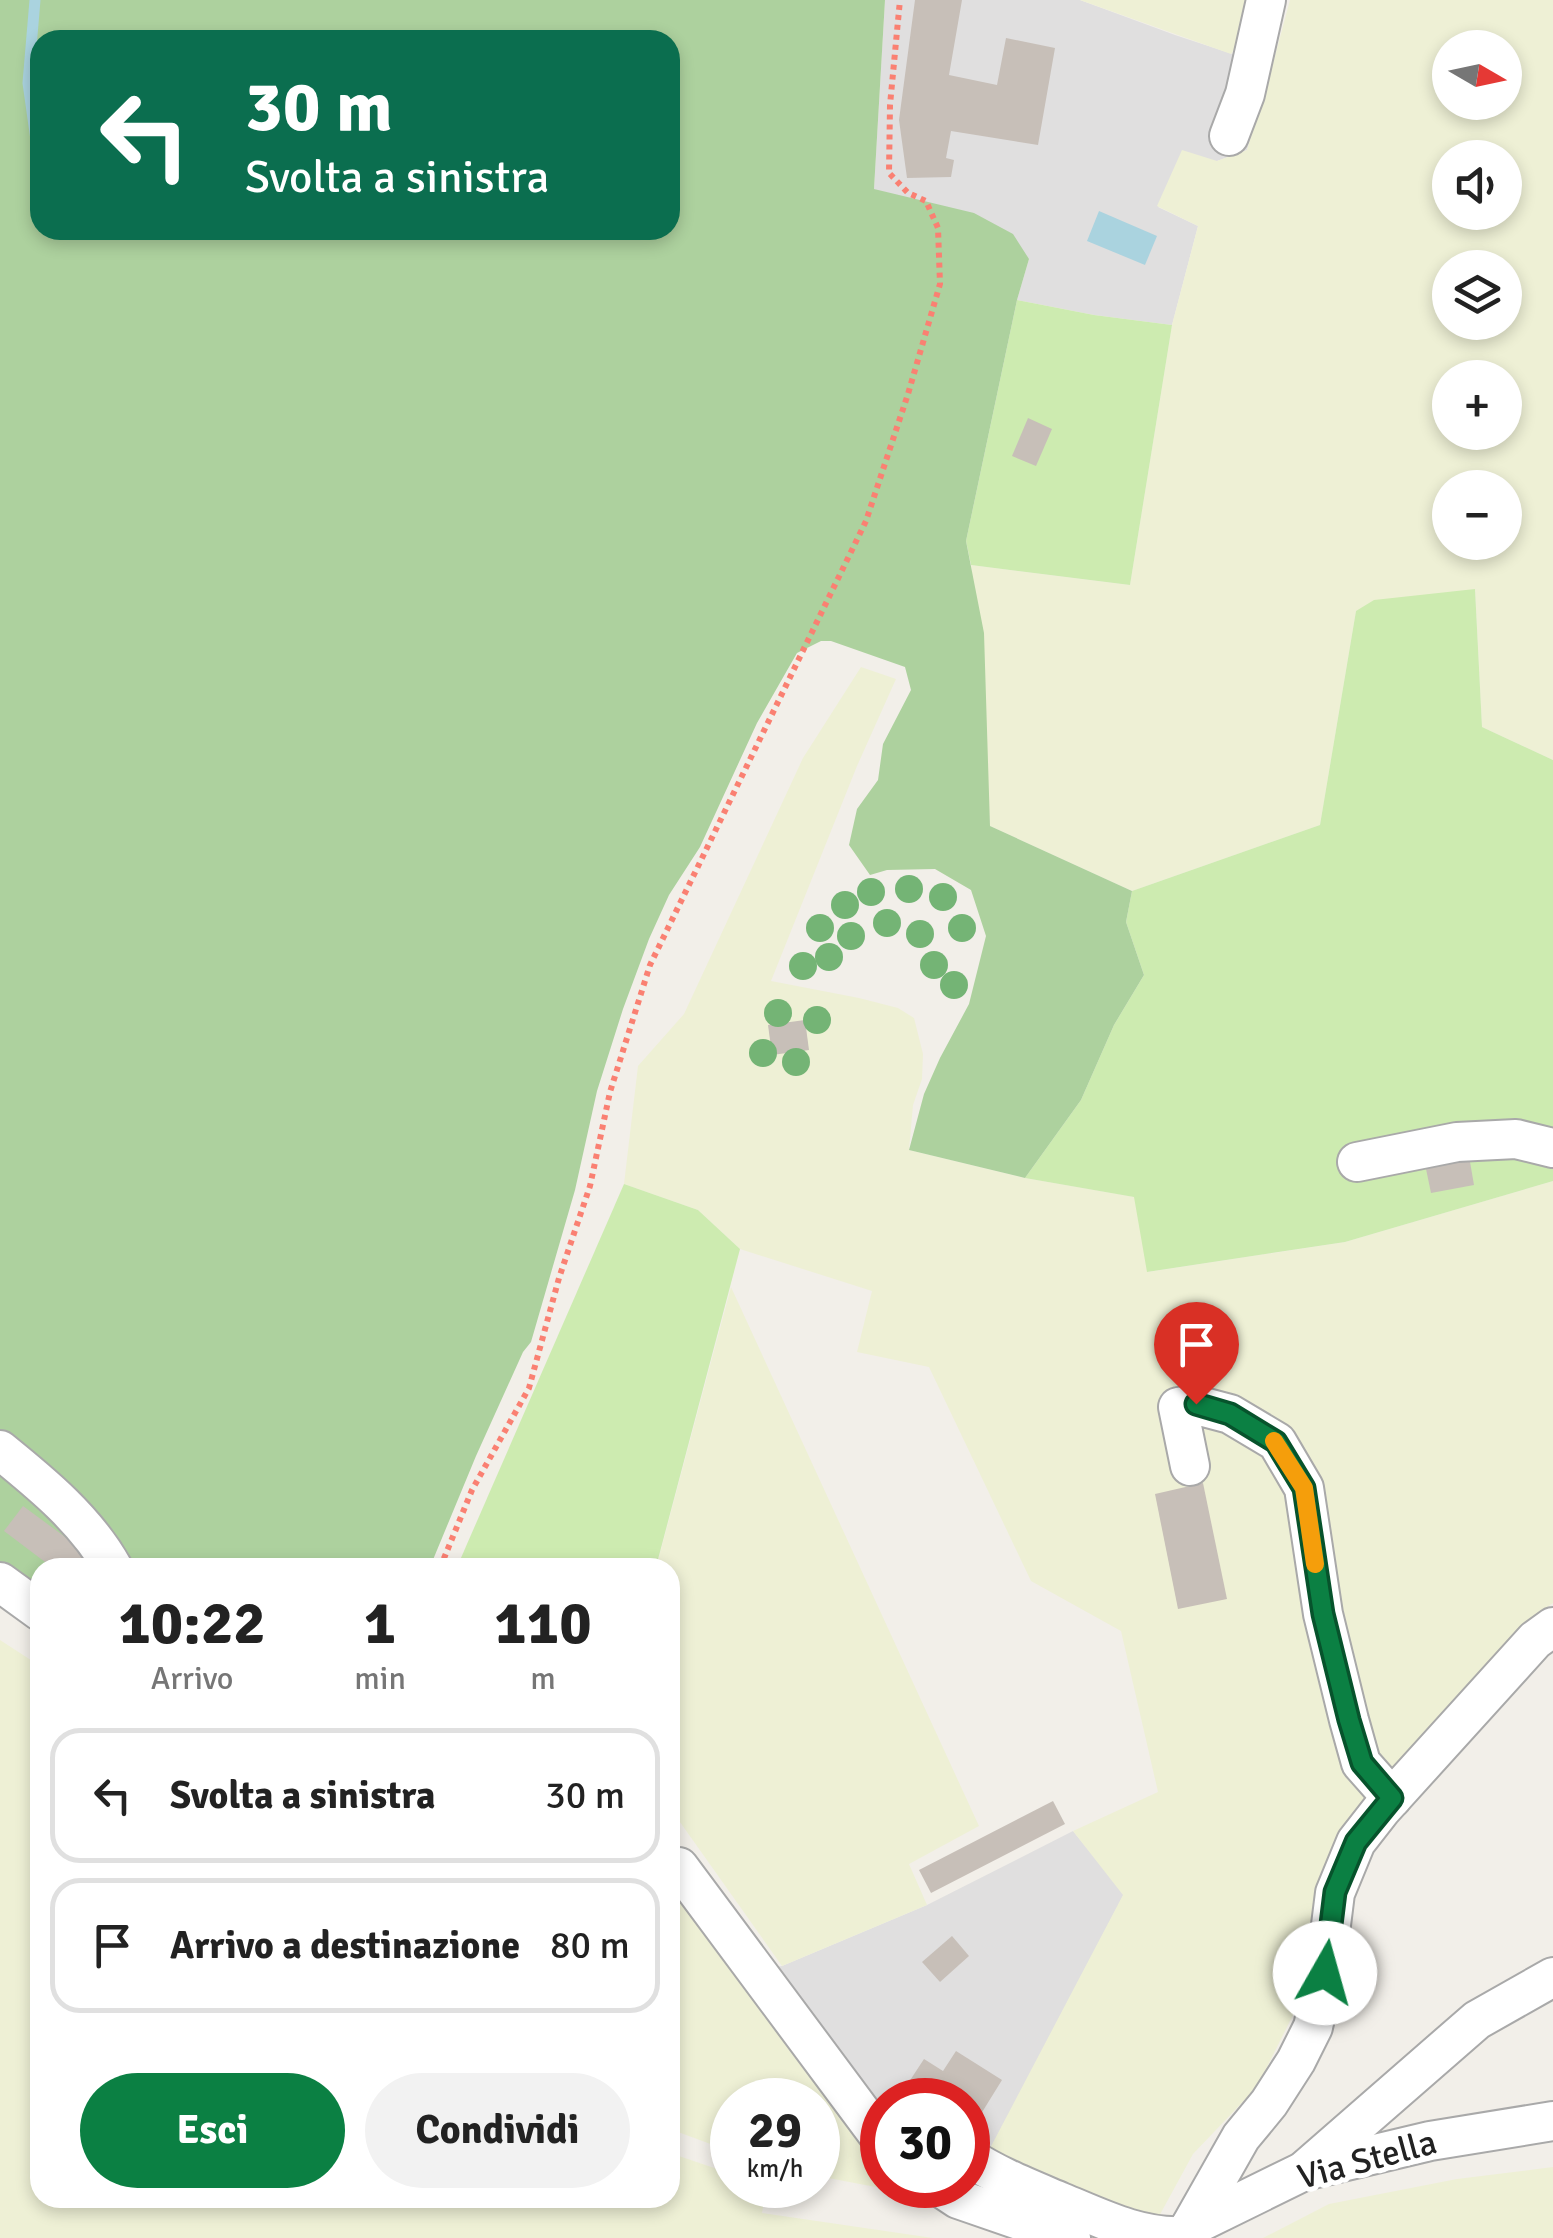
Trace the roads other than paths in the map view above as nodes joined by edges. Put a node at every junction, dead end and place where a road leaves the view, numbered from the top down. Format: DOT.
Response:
graph roads {
  1 [pos="1266,0"];
  2 [pos="1230,136"];
  3 [pos="1553,1148"];
  4 [pos="1356,1162"];
  5 [pos="0,1450"];
  6 [pos="1190,1466"];
  7 [pos="107,1558"];
  8 [pos="0,1582"];
  9 [pos="30,1604"];
  10 [pos="1553,1627"];
  11 [pos="1392,1798"];
  12 [pos="680,1866"];
  13 [pos="1553,1977"];
  14 [pos="860,2110"];
  15 [pos="1553,2121"];
  16 [pos="990,2171"];
  17 [pos="1304,2171"];
  18 [pos="984,2208"];
  19 [pos="1185,2234"];
  20 [pos="1071,2238"];
  1 -- 2 [label="street"];
  3 -- 4 [label="street"];
  5 -- 7 [label="street"];
  6 -- 11 [label="street"];
  8 -- 9 [label="street"];
  10 -- 11 [label="street"];
  11 -- 19 [label="street"];
  12 -- 14 [label="street"];
  13 -- 17 [label="street"];
  15 -- 17 [label="street, Via Stella"];
  16 -- 19 [label="street"];
  17 -- 19 [label="street, Via Stella"];
  18 -- 20 [label="street"];
}
